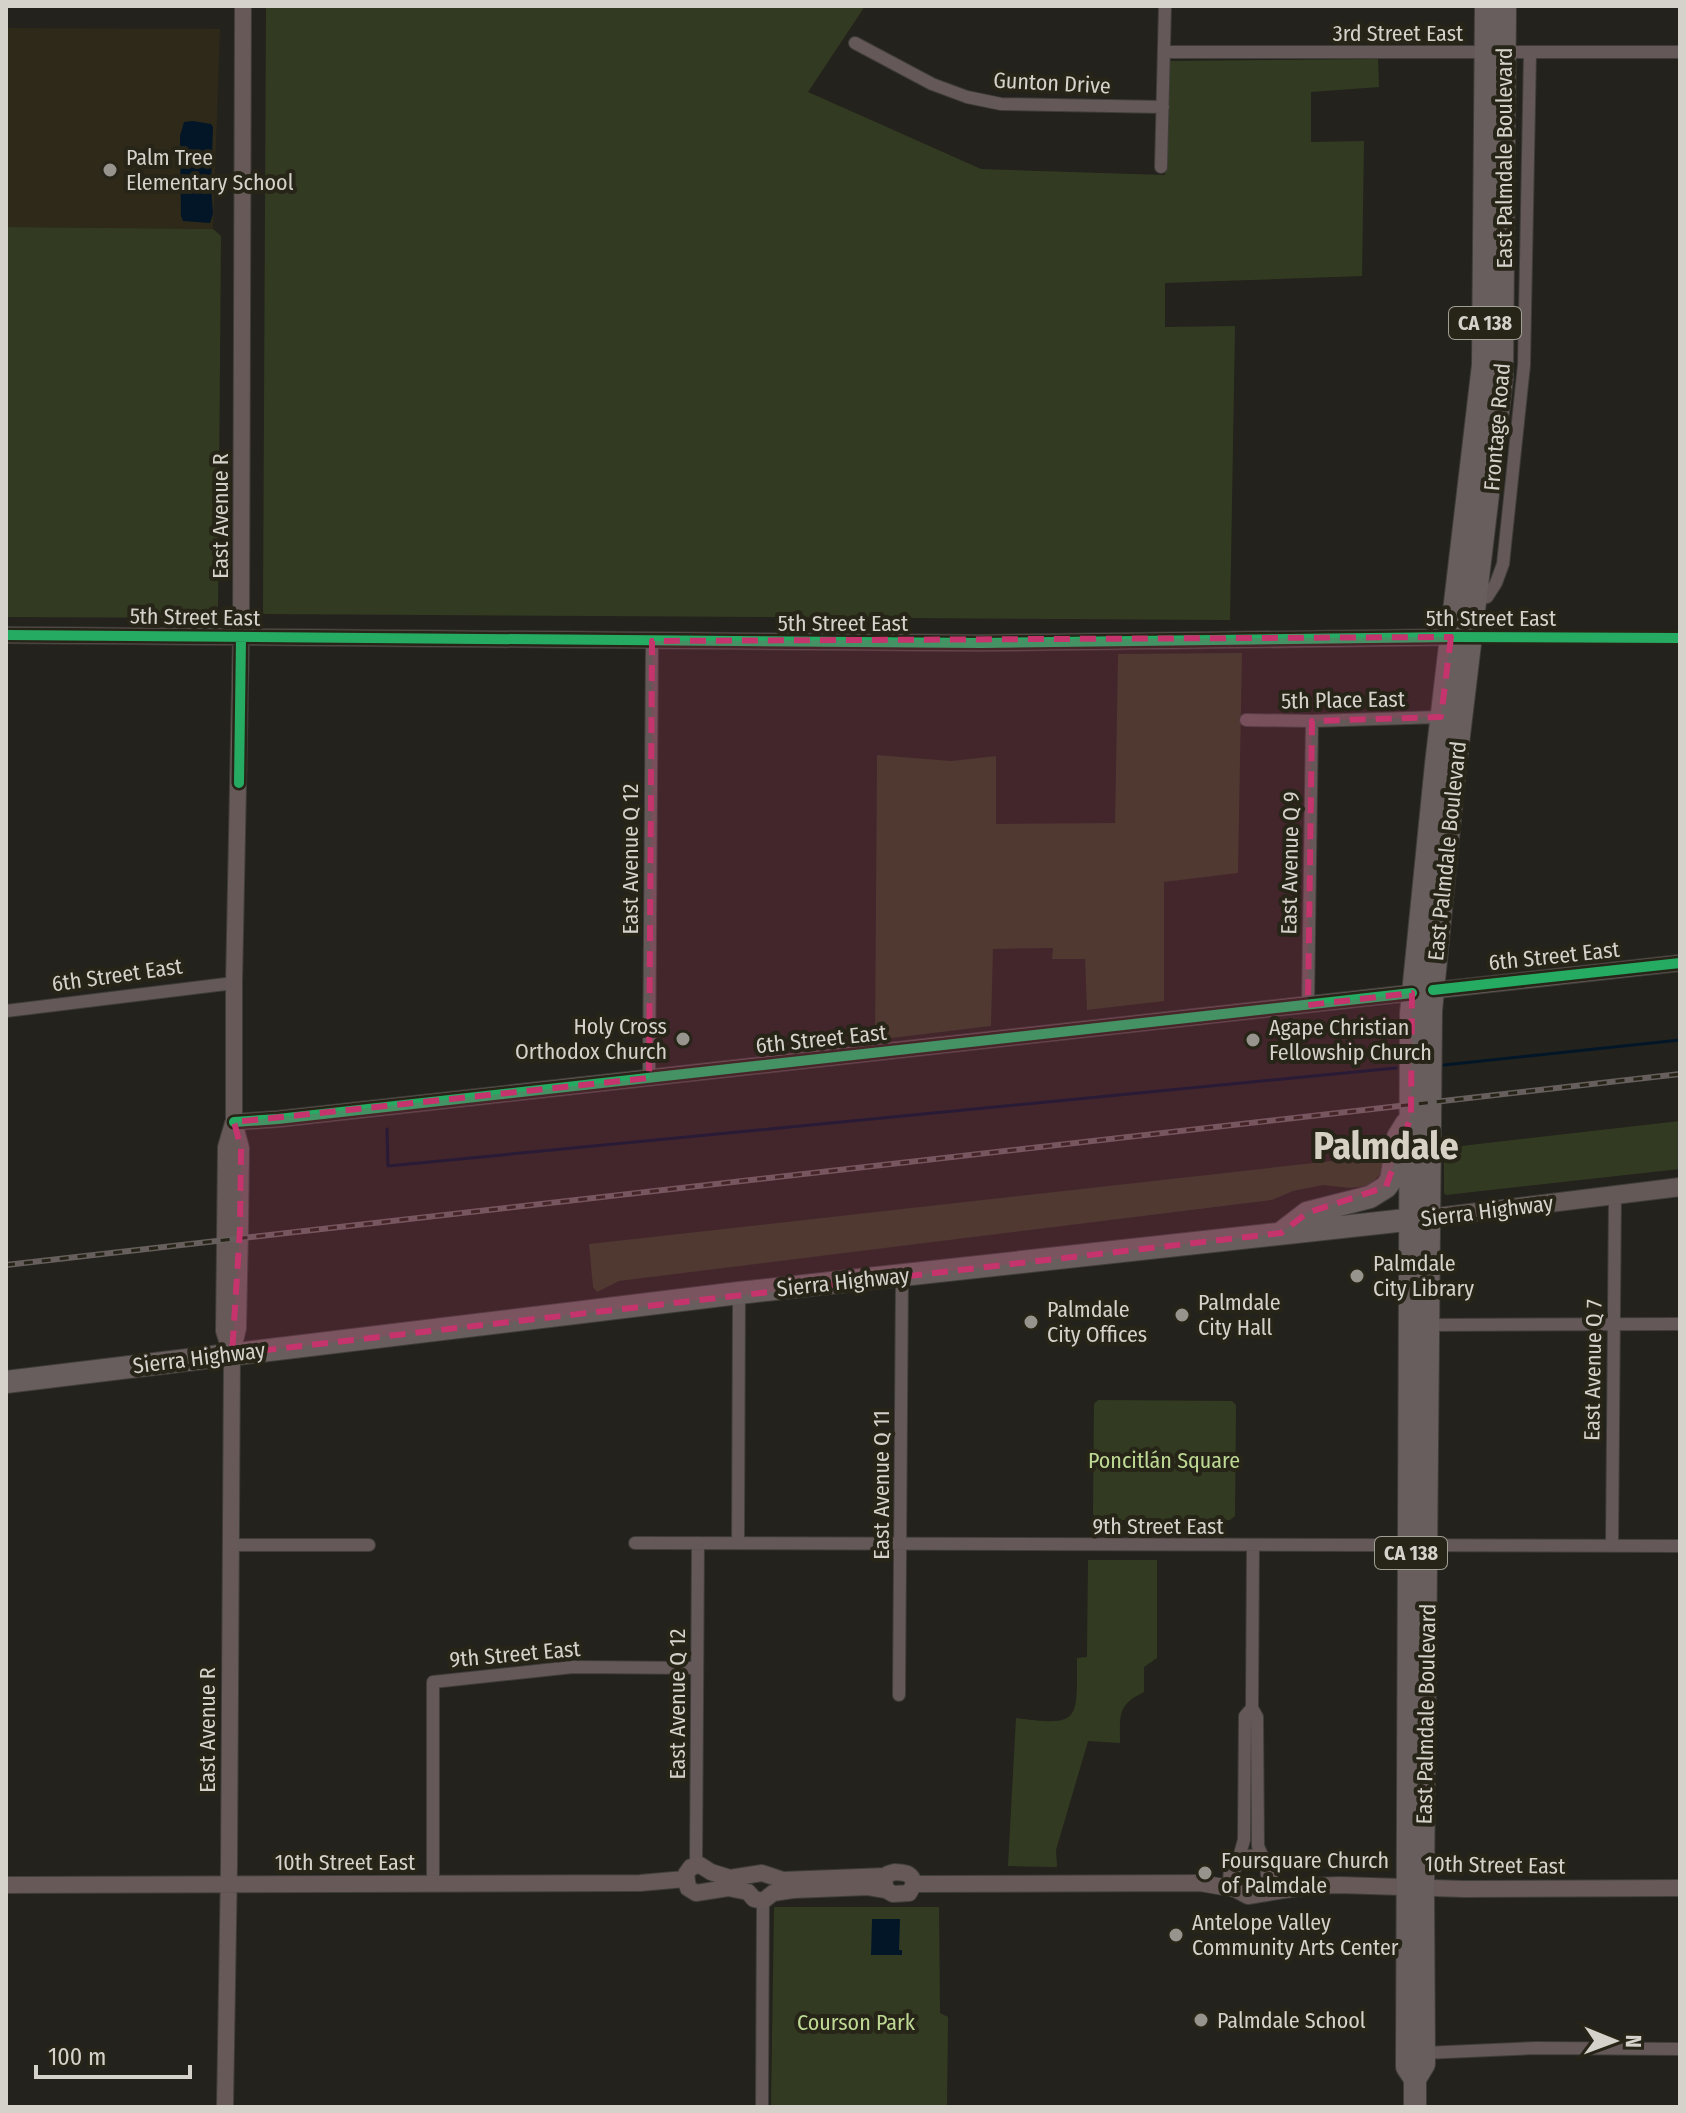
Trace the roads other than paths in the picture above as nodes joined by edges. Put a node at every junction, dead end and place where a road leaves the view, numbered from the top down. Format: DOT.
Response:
graph roads {
  1 [pos="243,6"];
  2 [pos="1165,6"];
  3 [pos="1504,9"];
  4 [pos="855,43"];
  5 [pos="1164,52"];
  6 [pos="1680,52"];
  7 [pos="1496,53"];
  8 [pos="1530,53"];
  9 [pos="1163,107"];
  10 [pos="1161,167"];
  11 [pos="1475,599"];
  12 [pos="6,635"];
  13 [pos="1461,637"];
  14 [pos="241,638"];
  15 [pos="1680,638"];
  16 [pos="652,641"];
  17 [pos="1441,717"];
  18 [pos="1246,720"];
  19 [pos="1312,721"];
  20 [pos="1680,963"];
  21 [pos="234,983"];
  22 [pos="1422,992"];
  23 [pos="1308,1005"];
  24 [pos="6,1011"];
  25 [pos="649,1078"];
  26 [pos="1411,1116"];
  27 [pos="234,1122"];
  28 [pos="1680,1187"];
  29 [pos="1615,1195"];
  30 [pos="1420,1219"];
  31 [pos="1281,1233"];
  32 [pos="902,1275"];
  33 [pos="739,1293"];
  34 [pos="1614,1324"];
  35 [pos="1680,1324"];
  36 [pos="1428,1325"];
  37 [pos="232,1354"];
  38 [pos="6,1382"];
  39 [pos="738,1542"];
  40 [pos="635,1543"];
  41 [pos="698,1543"];
  42 [pos="901,1544"];
  43 [pos="229,1545"];
  44 [pos="369,1545"];
  45 [pos="1419,1545"];
  46 [pos="1253,1546"];
  47 [pos="1612,1546"];
  48 [pos="1680,1546"];
  49 [pos="697,1668"];
  50 [pos="899,1695"];
  51 [pos="1252,1708"];
  52 [pos="1235,1865"];
  53 [pos="1267,1866"];
  54 [pos="704,1869"];
  55 [pos="685,1879"];
  56 [pos="1200,1883"];
  57 [pos="433,1884"];
  58 [pos="6,1885"];
  59 [pos="229,1885"];
  60 [pos="1310,1886"];
  61 [pos="1415,1886"];
  62 [pos="762,1888"];
  63 [pos="1680,1888"];
  64 [pos="709,1889"];
  65 [pos="1235,1889"];
  66 [pos="1261,1893"];
  67 [pos="1680,2049"];
  68 [pos="1424,2053"];
  69 [pos="1415,2079"];
  70 [pos="225,2107"];
  71 [pos="762,2107"];
  72 [pos="1415,2107"];
  1 -- 14 [label="street, East Avenue R"];
  2 -- 5 [label="street"];
  3 -- 7 [label="highway, East Palmdale Boulevard / CA 138"];
  4 -- 9 [label="street, Gunton Drive"];
  5 -- 7 [label="street, 3rd Street East"];
  5 -- 9 [label="street"];
  6 -- 8 [label="street, 3rd Street East"];
  7 -- 8 [label="street, 3rd Street East"];
  7 -- 11 [label="highway, East Palmdale Boulevard / CA 138"];
  7 -- 13 [label="highway, East Palmdale Boulevard / CA 138"];
  8 -- 11 [label="street, Frontage Road"];
  9 -- 10 [label="street"];
  11 -- 13 [label="highway, East Palmdale Boulevard / CA 138"];
  12 -- 14 [label="street, 5th Street East"];
  13 -- 15 [label="street, 5th Street East"];
  13 -- 16 [label="street, 5th Street East"];
  13 -- 17 [label="highway, East Palmdale Boulevard / CA 138"];
  13 -- 22 [label="highway, East Palmdale Boulevard / CA 138"];
  14 -- 16 [label="street, 5th Street East"];
  14 -- 21 [label="street, East Avenue R"];
  16 -- 25 [label="street, East Avenue Q 12"];
  17 -- 19 [label="street, 5th Place East"];
  17 -- 22 [label="highway, East Palmdale Boulevard / CA 138"];
  18 -- 19 [label="street, 5th Place East"];
  19 -- 23 [label="street, East Avenue Q 9"];
  20 -- 22 [label="street, 6th Street East"];
  21 -- 24 [label="street, 6th Street East"];
  21 -- 27 [label="street, East Avenue R"];
  22 -- 23 [label="street, 6th Street East"];
  22 -- 26 [label="highway, East Palmdale Boulevard / CA 138"];
  22 -- 30 [label="highway, East Palmdale Boulevard / CA 138"];
  23 -- 25 [label="street, 6th Street East"];
  25 -- 27 [label="street, 6th Street East"];
  26 -- 30 [label="highway, East Palmdale Boulevard / CA 138"];
  26 -- 31 [label="highway"];
  27 -- 37 [label="street, East Avenue R"];
  28 -- 29 [label="main road, Sierra Highway"];
  29 -- 30 [label="main road, Sierra Highway"];
  29 -- 34 [label="street, East Avenue Q 7"];
  30 -- 31 [label="highway, Sierra Highway"];
  30 -- 36 [label="highway, East Palmdale Boulevard / CA 138"];
  30 -- 45 [label="highway, East Palmdale Boulevard / CA 138"];
  31 -- 32 [label="highway, Sierra Highway"];
  32 -- 33 [label="highway, Sierra Highway"];
  32 -- 42 [label="street, East Avenue Q 11"];
  33 -- 37 [label="highway, Sierra Highway"];
  33 -- 39 [label="street"];
  34 -- 35 [label="street"];
  34 -- 36 [label="street"];
  34 -- 47 [label="street, East Avenue Q 7"];
  36 -- 45 [label="highway, East Palmdale Boulevard / CA 138"];
  37 -- 38 [label="highway, Sierra Highway"];
  37 -- 43 [label="street, East Avenue R"];
  39 -- 41 [label="street, 9th Street East"];
  39 -- 42 [label="street, 9th Street East"];
  40 -- 41 [label="street, 9th Street East"];
  41 -- 49 [label="street, East Avenue Q 12"];
  42 -- 46 [label="street, 9th Street East"];
  42 -- 50 [label="street, East Avenue Q 11"];
  43 -- 44 [label="street"];
  43 -- 59 [label="street, East Avenue R"];
  45 -- 46 [label="street, 9th Street East"];
  45 -- 47 [label="street, 9th Street East"];
  45 -- 61 [label="highway, East Palmdale Boulevard / CA 138"];
  46 -- 51 [label="street"];
  47 -- 48 [label="street, 9th Street East"];
  49 -- 54 [label="street, East Avenue Q 12"];
  49 -- 57 [label="street, 9th Street East"];
  51 -- 52 [label="street"];
  51 -- 53 [label="street"];
  52 -- 53 [label="street"];
  52 -- 56 [label="street"];
  52 -- 65 [label="street"];
  53 -- 60 [label="street, 10th Street East"];
  53 -- 66 [label="street"];
  54 -- 55 [label="street"];
  54 -- 62 [label="street"];
  54 -- 64 [label="street"];
  55 -- 57 [label="street, 10th Street East"];
  55 -- 64 [label="street"];
  56 -- 62 [label="street"];
  56 -- 65 [label="street"];
  57 -- 59 [label="street, 10th Street East"];
  58 -- 59 [label="street, 10th Street East"];
  59 -- 70 [label="street, East Avenue R"];
  60 -- 61 [label="street, 10th Street East"];
  60 -- 66 [label="street, 10th Street East"];
  61 -- 63 [label="street, 10th Street East"];
  61 -- 68 [label="highway, East Palmdale Boulevard / CA 138"];
  61 -- 69 [label="highway, East Palmdale Boulevard / CA 138"];
  62 -- 64 [label="street"];
  62 -- 71 [label="street"];
  65 -- 66 [label="street"];
  67 -- 68 [label="street"];
  68 -- 69 [label="highway, East Palmdale Boulevard / CA 138"];
  69 -- 72 [label="highway, East Palmdale Boulevard / CA 138"];
}
